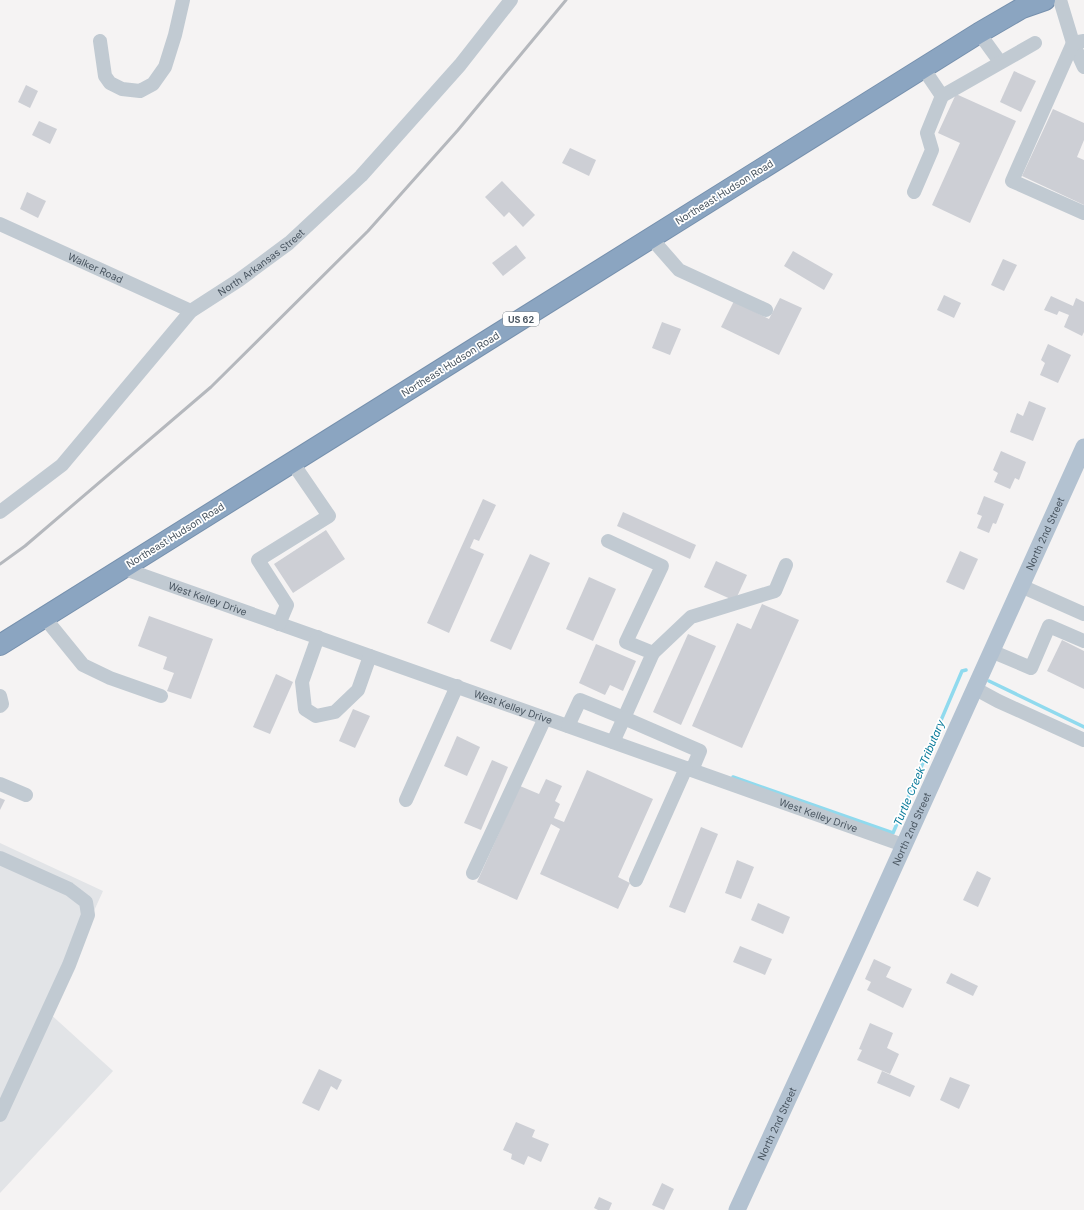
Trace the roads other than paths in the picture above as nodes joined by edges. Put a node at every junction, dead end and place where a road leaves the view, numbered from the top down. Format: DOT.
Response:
graph roads {
  1 [pos="183,0"];
  2 [pos="511,0"];
  3 [pos="1045,0"];
  4 [pos="1060,0"];
  5 [pos="979,33"];
  6 [pos="100,41"];
  7 [pos="1079,42"];
  8 [pos="1035,43"];
  9 [pos="1000,62"];
  10 [pos="1082,62"];
  11 [pos="923,68"];
  12 [pos="942,96"];
  13 [pos="914,192"];
  14 [pos="1084,213"];
  15 [pos="0,224"];
  16 [pos="651,238"];
  17 [pos="766,310"];
  18 [pos="191,311"];
  19 [pos="1084,447"];
  20 [pos="292,462"];
  21 [pos="0,512"];
  22 [pos="608,541"];
  23 [pos="786,565"];
  24 [pos="122,568"];
  25 [pos="1021,586"];
  26 [pos="1084,614"];
  27 [pos="44,618"];
  28 [pos="279,624"];
  29 [pos="318,637"];
  30 [pos="1084,641"];
  31 [pos="0,645"];
  32 [pos="991,651"];
  33 [pos="653,653"];
  34 [pos="370,656"];
  35 [pos="457,686"];
  36 [pos="974,688"];
  37 [pos="0,696"];
  38 [pos="161,696"];
  39 [pos="0,706"];
  40 [pos="545,718"];
  41 [pos="624,718"];
  42 [pos="568,726"];
  43 [pos="1084,740"];
  44 [pos="613,742"];
  45 [pos="689,769"];
  46 [pos="0,784"];
  47 [pos="26,795"];
  48 [pos="406,800"];
  49 [pos="903,845"];
  50 [pos="0,858"];
  51 [pos="473,873"];
  52 [pos="636,880"];
  53 [pos="0,1115"];
  54 [pos="737,1210"];
  1 -- 6 [label="street"];
  2 -- 18 [label="street, North Arkansas Street"];
  3 -- 5 [label="highway, Northeast Hudson Road / US 62"];
  4 -- 7 [label="street"];
  5 -- 9 [label="street"];
  5 -- 11 [label="highway, Northeast Hudson Road / US 62"];
  7 -- 10 [label="street"];
  7 -- 14 [label="street"];
  8 -- 9 [label="street"];
  9 -- 12 [label="street"];
  11 -- 12 [label="street"];
  11 -- 16 [label="highway, Northeast Hudson Road / US 62"];
  12 -- 13 [label="street"];
  15 -- 18 [label="street, Walker Road"];
  16 -- 17 [label="street"];
  16 -- 20 [label="highway, Northeast Hudson Road / US 62"];
  18 -- 21 [label="street, North Arkansas Street"];
  19 -- 25 [label="main road, North 2nd Street"];
  20 -- 24 [label="highway, Northeast Hudson Road / US 62"];
  20 -- 28 [label="street"];
  22 -- 33 [label="street"];
  23 -- 33 [label="street"];
  24 -- 27 [label="highway, Northeast Hudson Road / US 62"];
  24 -- 28 [label="street, West Kelley Drive"];
  25 -- 26 [label="street"];
  25 -- 32 [label="main road, North 2nd Street"];
  27 -- 31 [label="highway, Northeast Hudson Road / US 62"];
  27 -- 38 [label="street"];
  28 -- 29 [label="street, West Kelley Drive"];
  29 -- 34 [label="street, West Kelley Drive"];
  29 -- 34 [label="street"];
  30 -- 32 [label="street"];
  32 -- 36 [label="main road, North 2nd Street"];
  33 -- 41 [label="street"];
  34 -- 35 [label="street, West Kelley Drive"];
  35 -- 40 [label="street, West Kelley Drive"];
  35 -- 48 [label="street"];
  36 -- 43 [label="street"];
  36 -- 49 [label="main road, North 2nd Street"];
  37 -- 39 [label="street"];
  40 -- 42 [label="street, West Kelley Drive"];
  40 -- 51 [label="street"];
  41 -- 42 [label="street"];
  41 -- 44 [label="street"];
  41 -- 45 [label="street"];
  42 -- 44 [label="street, West Kelley Drive"];
  44 -- 45 [label="street, West Kelley Drive"];
  45 -- 49 [label="street, West Kelley Drive"];
  45 -- 52 [label="street"];
  46 -- 47 [label="street"];
  49 -- 54 [label="main road, North 2nd Street"];
  50 -- 53 [label="street"];
}
